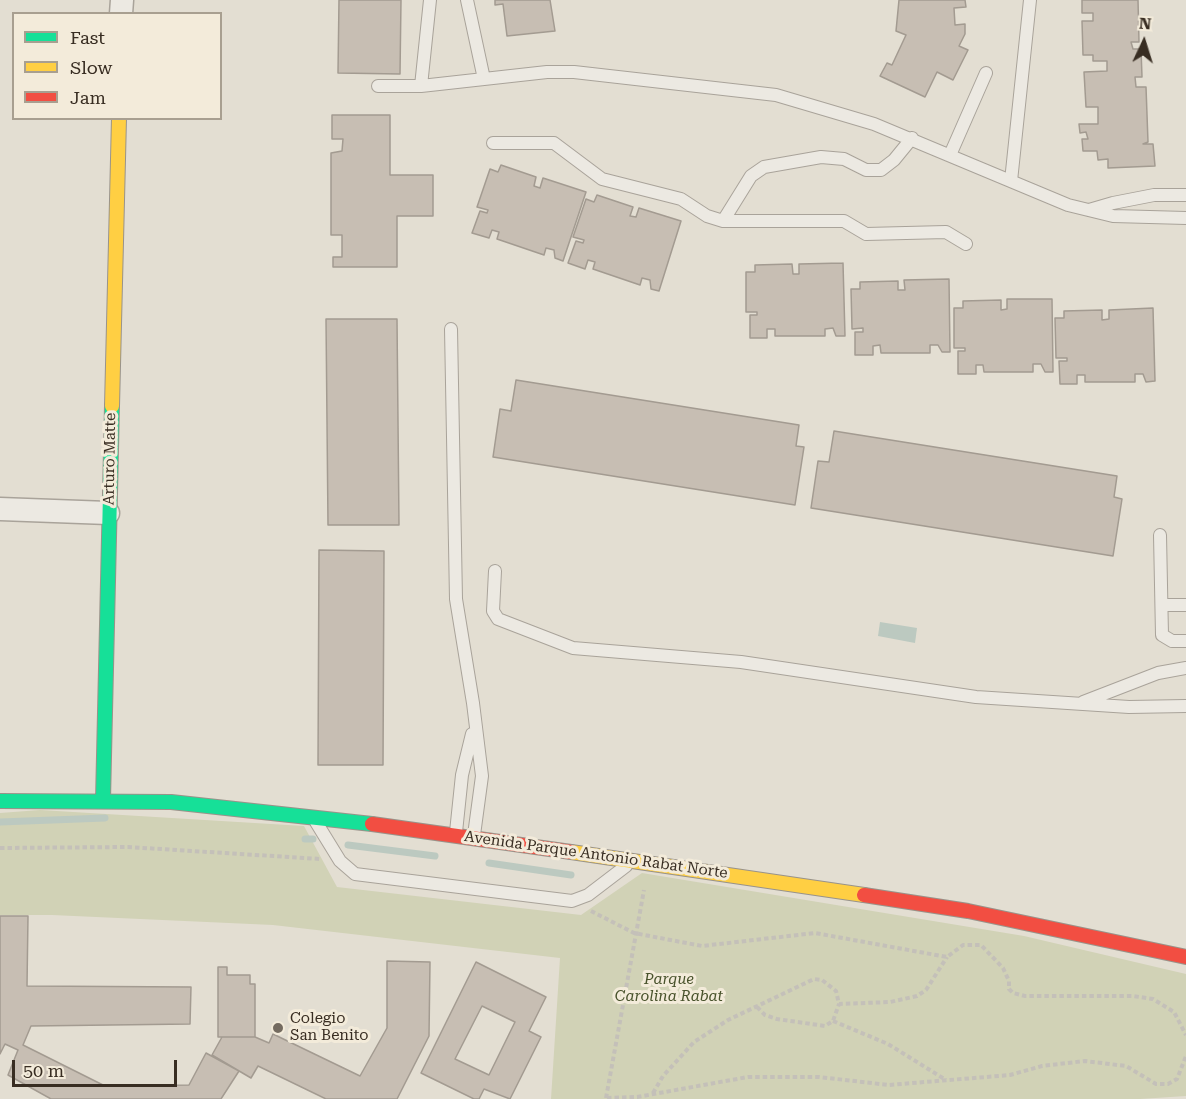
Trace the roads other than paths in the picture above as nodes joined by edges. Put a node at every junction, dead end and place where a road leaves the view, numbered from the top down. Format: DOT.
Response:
graph roads {
  1 [pos="430,0"];
  2 [pos="467,0"];
  3 [pos="1030,0"];
  4 [pos="986,73"];
  5 [pos="484,80"];
  6 [pos="378,86"];
  7 [pos="422,86"];
  8 [pos="119,120"];
  9 [pos="912,138"];
  10 [pos="493,143"];
  11 [pos="950,155"];
  12 [pos="1011,181"];
  13 [pos="1186,195"];
  14 [pos="1088,211"];
  15 [pos="1186,218"];
  16 [pos="723,221"];
  17 [pos="966,244"];
  18 [pos="451,329"];
  19 [pos="0,509"];
  20 [pos="108,513"];
  21 [pos="1160,536"];
  22 [pos="495,571"];
  23 [pos="1162,605"];
  24 [pos="1186,605"];
  25 [pos="1186,641"];
  26 [pos="1186,668"];
  27 [pos="1076,704"];
  28 [pos="1186,706"];
  29 [pos="474,727"];
  30 [pos="103,800"];
  31 [pos="0,801"];
  32 [pos="312,816"];
  33 [pos="455,835"];
  34 [pos="474,837"];
  35 [pos="634,860"];
  36 [pos="1186,957"];
  1 -- 7 [label="lane"];
  2 -- 5 [label="lane"];
  3 -- 12 [label="lane"];
  4 -- 11 [label="lane"];
  5 -- 7 [label="lane"];
  5 -- 9 [label="lane"];
  6 -- 7 [label="lane"];
  8 -- 20 [label="street, Arturo Matte"];
  9 -- 11 [label="lane"];
  9 -- 16 [label="lane"];
  10 -- 16 [label="lane"];
  11 -- 12 [label="lane"];
  12 -- 14 [label="lane"];
  13 -- 14 [label="lane"];
  14 -- 15 [label="lane"];
  16 -- 17 [label="lane"];
  18 -- 29 [label="lane"];
  19 -- 20 [label="street"];
  20 -- 30 [label="street, Arturo Matte"];
  21 -- 23 [label="lane"];
  22 -- 27 [label="lane"];
  23 -- 24 [label="lane"];
  23 -- 25 [label="lane"];
  26 -- 27 [label="lane"];
  27 -- 28 [label="lane"];
  29 -- 33 [label="lane"];
  29 -- 34 [label="lane"];
  30 -- 31 [label="street, Avenida Parque Antonio Rabat Norte"];
  30 -- 32 [label="street, Avenida Parque Antonio Rabat Norte"];
  32 -- 33 [label="street, Avenida Parque Antonio Rabat Norte"];
  32 -- 35 [label="lane"];
  33 -- 34 [label="street, Avenida Parque Antonio Rabat Norte"];
  34 -- 35 [label="street, Avenida Parque Antonio Rabat Norte"];
  35 -- 36 [label="street, Avenida Parque Antonio Rabat Norte"];
}
